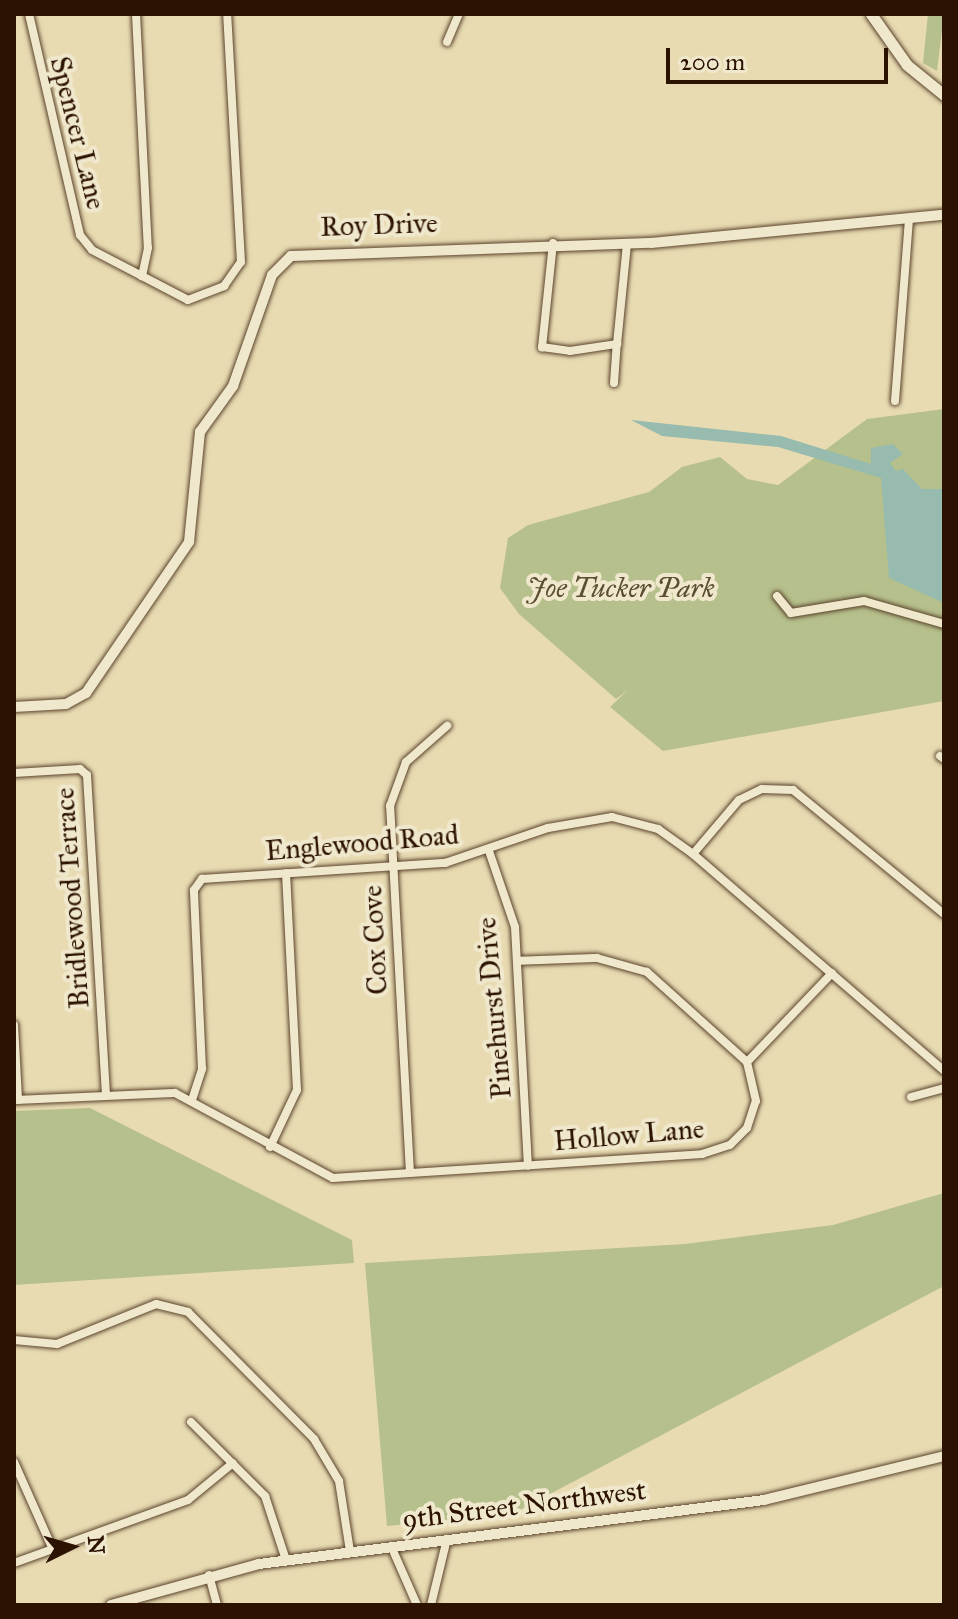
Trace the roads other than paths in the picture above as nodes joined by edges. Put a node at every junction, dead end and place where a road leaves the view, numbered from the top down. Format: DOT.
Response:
graph roads {
  1 [pos="29,14"];
  2 [pos="136,14"];
  3 [pos="227,14"];
  4 [pos="459,14"];
  5 [pos="871,14"];
  6 [pos="447,42"];
  7 [pos="944,95"];
  8 [pos="944,215"];
  9 [pos="909,219"];
  10 [pos="553,243"];
  11 [pos="627,244"];
  12 [pos="142,276"];
  13 [pos="617,344"];
  14 [pos="614,383"];
  15 [pos="895,401"];
  16 [pos="777,596"];
  17 [pos="944,624"];
  18 [pos="14,707"];
  19 [pos="447,726"];
  20 [pos="14,773"];
  21 [pos="489,851"];
  22 [pos="693,854"];
  23 [pos="393,867"];
  24 [pos="286,873"];
  25 [pos="944,914"];
  26 [pos="517,961"];
  27 [pos="832,973"];
  28 [pos="14,1025"];
  29 [pos="747,1062"];
  30 [pos="944,1071"];
  31 [pos="944,1088"];
  32 [pos="106,1095"];
  33 [pos="911,1097"];
  34 [pos="16,1100"];
  35 [pos="192,1100"];
  36 [pos="270,1147"];
  37 [pos="528,1166"];
  38 [pos="410,1173"];
  39 [pos="14,1340"];
  40 [pos="191,1422"];
  41 [pos="944,1456"];
  42 [pos="14,1462"];
  43 [pos="233,1463"];
  44 [pos="447,1539"];
  45 [pos="51,1545"];
  46 [pos="391,1546"];
  47 [pos="350,1551"];
  48 [pos="286,1560"];
  49 [pos="14,1563"];
  50 [pos="209,1575"];
  51 [pos="111,1605"];
  52 [pos="217,1605"];
  53 [pos="417,1605"];
  54 [pos="431,1605"];
  1 -- 12 [label="street, Spencer Lane"];
  2 -- 12 [label="street"];
  3 -- 12 [label="street, Spencer Lane"];
  4 -- 6 [label="street"];
  5 -- 7 [label="main road"];
  8 -- 9 [label="street, Roy Drive"];
  9 -- 11 [label="street, Roy Drive"];
  9 -- 15 [label="street"];
  10 -- 11 [label="street, Roy Drive"];
  10 -- 13 [label="street"];
  10 -- 18 [label="street, Roy Drive"];
  11 -- 13 [label="street"];
  13 -- 14 [label="street"];
  16 -- 17 [label="street"];
  19 -- 23 [label="street, Cox Cove"];
  20 -- 32 [label="street, Bridlewood Terrace"];
  21 -- 22 [label="street, Englewood Road"];
  21 -- 23 [label="street, Englewood Road"];
  21 -- 26 [label="street, Pinehurst Drive"];
  22 -- 25 [label="street"];
  22 -- 27 [label="street, Englewood Road"];
  23 -- 24 [label="street, Englewood Road"];
  23 -- 38 [label="street, Cox Cove"];
  24 -- 35 [label="street, Englewood Road"];
  24 -- 36 [label="street"];
  26 -- 29 [label="street"];
  26 -- 37 [label="street, Pinehurst Drive"];
  27 -- 29 [label="street"];
  27 -- 30 [label="street, Englewood Road"];
  28 -- 34 [label="street"];
  29 -- 37 [label="street, Hollow Lane"];
  31 -- 33 [label="street"];
  32 -- 34 [label="street"];
  32 -- 35 [label="street"];
  35 -- 36 [label="street, Hollow Lane"];
  36 -- 38 [label="street, Hollow Lane"];
  37 -- 38 [label="street, Hollow Lane"];
  39 -- 47 [label="street"];
  40 -- 43 [label="street"];
  41 -- 44 [label="street, 9th Street Northwest"];
  42 -- 45 [label="street"];
  43 -- 45 [label="street"];
  43 -- 48 [label="street"];
  44 -- 46 [label="street, 9th Street Northwest"];
  44 -- 54 [label="street"];
  45 -- 49 [label="street"];
  46 -- 47 [label="street, 9th Street Northwest"];
  46 -- 53 [label="street"];
  47 -- 48 [label="street, 9th Street Northwest"];
  48 -- 50 [label="street, 9th Street Northwest"];
  50 -- 51 [label="street, 9th Street Northwest"];
  50 -- 52 [label="street"];
}
